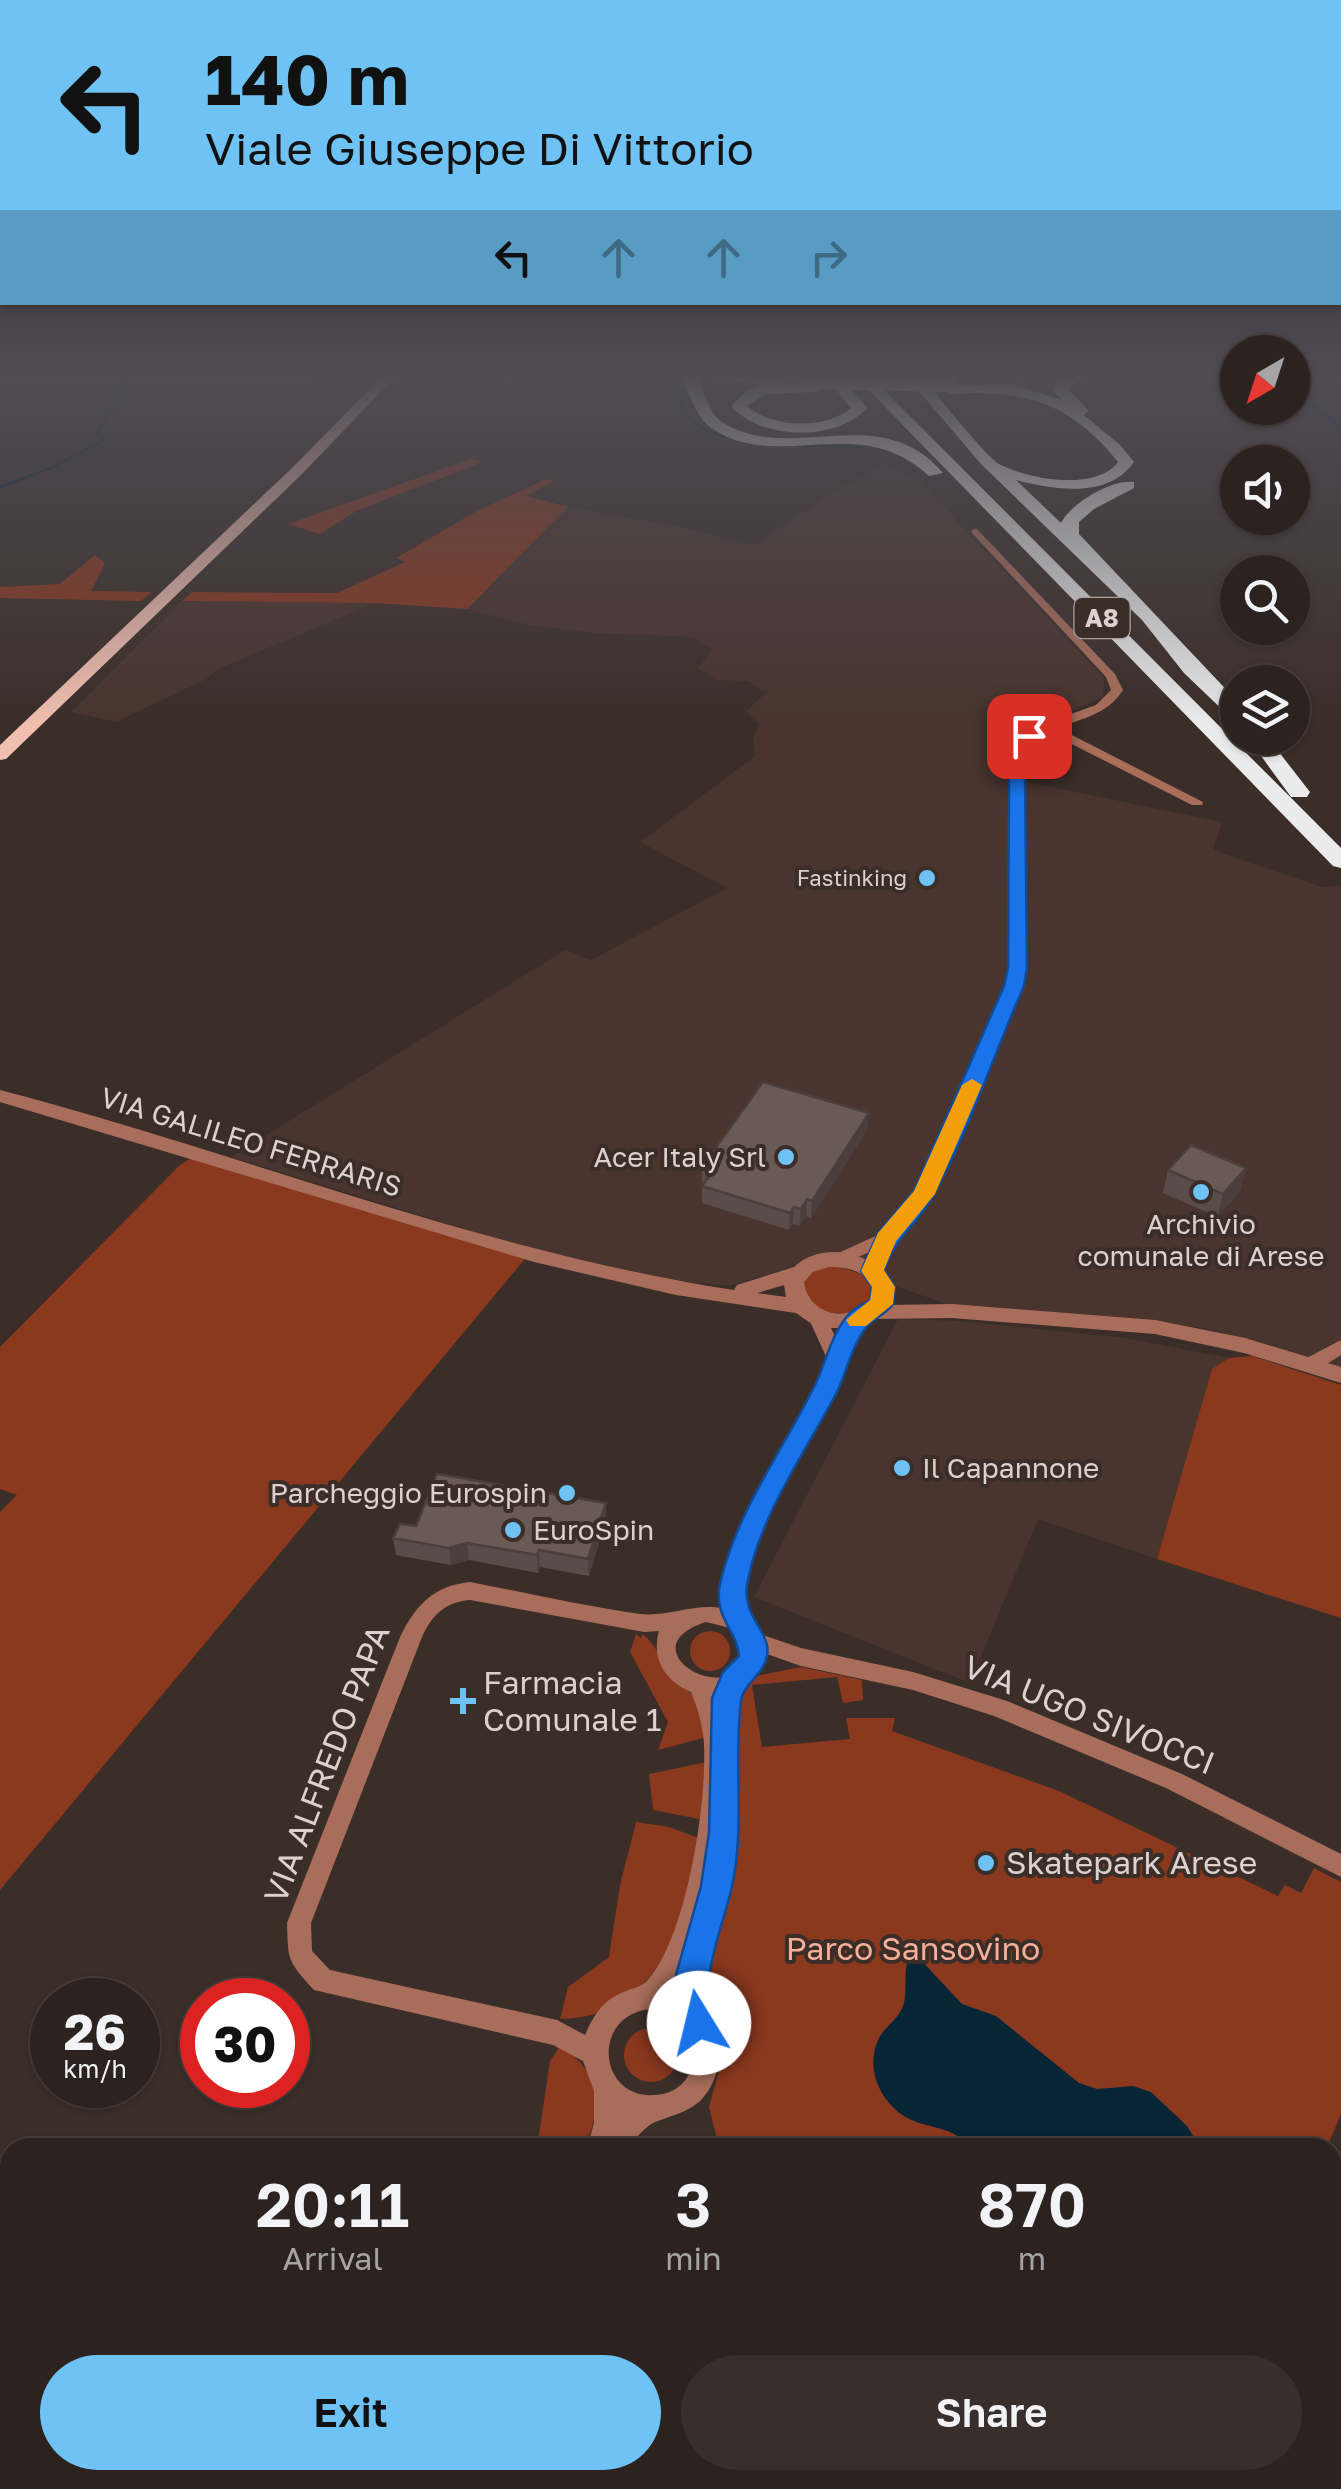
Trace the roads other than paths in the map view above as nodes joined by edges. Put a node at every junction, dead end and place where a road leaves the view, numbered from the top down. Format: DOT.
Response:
graph roads {
  1 [pos="276,492"];
  2 [pos="958,492"];
  3 [pos="975,492"];
  4 [pos="997,492"];
  5 [pos="1022,492"];
  6 [pos="1113,492"];
  7 [pos="976,531"];
  8 [pos="1106,574"];
  9 [pos="1078,594"];
  10 [pos="1220,695"];
  11 [pos="1220,712"];
  12 [pos="1046,727"];
  13 [pos="0,755"];
  14 [pos="1262,755"];
  15 [pos="1271,755"];
  16 [pos="1300,792"];
  17 [pos="1196,802"];
  18 [pos="1341,833"];
  19 [pos="1341,860"];
  20 [pos="0,1096"];
  21 [pos="886,1238"];
  22 [pos="840,1259"];
  23 [pos="799,1273"];
  24 [pos="878,1279"];
  25 [pos="716,1293"];
  26 [pos="952,1311"];
  27 [pos="809,1312"];
  28 [pos="866,1315"];
  29 [pos="1341,1347"];
  30 [pos="837,1360"];
  31 [pos="1310,1365"];
  32 [pos="1341,1375"];
  33 [pos="733,1587"];
  34 [pos="706,1612"];
  35 [pos="736,1621"];
  36 [pos="644,1622"];
  37 [pos="679,1622"];
  38 [pos="665,1642"];
  39 [pos="746,1662"];
  40 [pos="699,1686"];
  41 [pos="1341,1866"];
  42 [pos="650,1997"];
  43 [pos="690,2012"];
  44 [pos="603,2024"];
  45 [pos="557,2032"];
  46 [pos="595,2054"];
  47 [pos="608,2088"];
  48 [pos="648,2109"];
  49 [pos="605,2138"];
  50 [pos="615,2138"];
  1 -- 13 [label="main road"];
  2 -- 9 [label="highway"];
  3 -- 9 [label="highway, A8"];
  4 -- 11 [label="highway, A8"];
  5 -- 8 [label="highway"];
  6 -- 8 [label="highway"];
  7 -- 12 [label="street"];
  8 -- 10 [label="highway"];
  9 -- 19 [label="highway, A8"];
  12 -- 17 [label="street"];
  12 -- 21 [label="street"];
  14 -- 16 [label="highway"];
  15 -- 16 [label="highway"];
  16 -- 18 [label="highway"];
  20 -- 25 [label="street, VIA GALILEO FERRARIS"];
  21 -- 22 [label="street"];
  21 -- 24 [label="street"];
  22 -- 23 [label="street"];
  22 -- 24 [label="street"];
  23 -- 25 [label="street"];
  23 -- 27 [label="street"];
  24 -- 26 [label="street"];
  24 -- 28 [label="street"];
  25 -- 27 [label="street, VIA GALILEO FERRARIS"];
  26 -- 28 [label="street"];
  26 -- 31 [label="street"];
  27 -- 28 [label="street"];
  27 -- 30 [label="street"];
  28 -- 30 [label="street"];
  29 -- 31 [label="street"];
  30 -- 33 [label="street"];
  31 -- 32 [label="street"];
  33 -- 34 [label="street"];
  33 -- 35 [label="street"];
  34 -- 35 [label="street"];
  34 -- 37 [label="street"];
  35 -- 39 [label="street"];
  36 -- 37 [label="street, VIA ALFREDO PAPA"];
  36 -- 38 [label="street"];
  36 -- 45 [label="street, VIA ALFREDO PAPA"];
  37 -- 38 [label="street"];
  38 -- 40 [label="street"];
  39 -- 40 [label="street"];
  39 -- 41 [label="street, VIA UGO SIVOCCI"];
  39 -- 43 [label="street"];
  40 -- 42 [label="street"];
  42 -- 43 [label="street"];
  42 -- 44 [label="street"];
  43 -- 48 [label="street"];
  44 -- 45 [label="street, VIA ALFREDO PAPA"];
  44 -- 46 [label="street"];
  45 -- 46 [label="street, VIA ALFREDO PAPA"];
  46 -- 47 [label="street"];
  47 -- 48 [label="street"];
  47 -- 49 [label="street"];
  48 -- 50 [label="street"];
}
